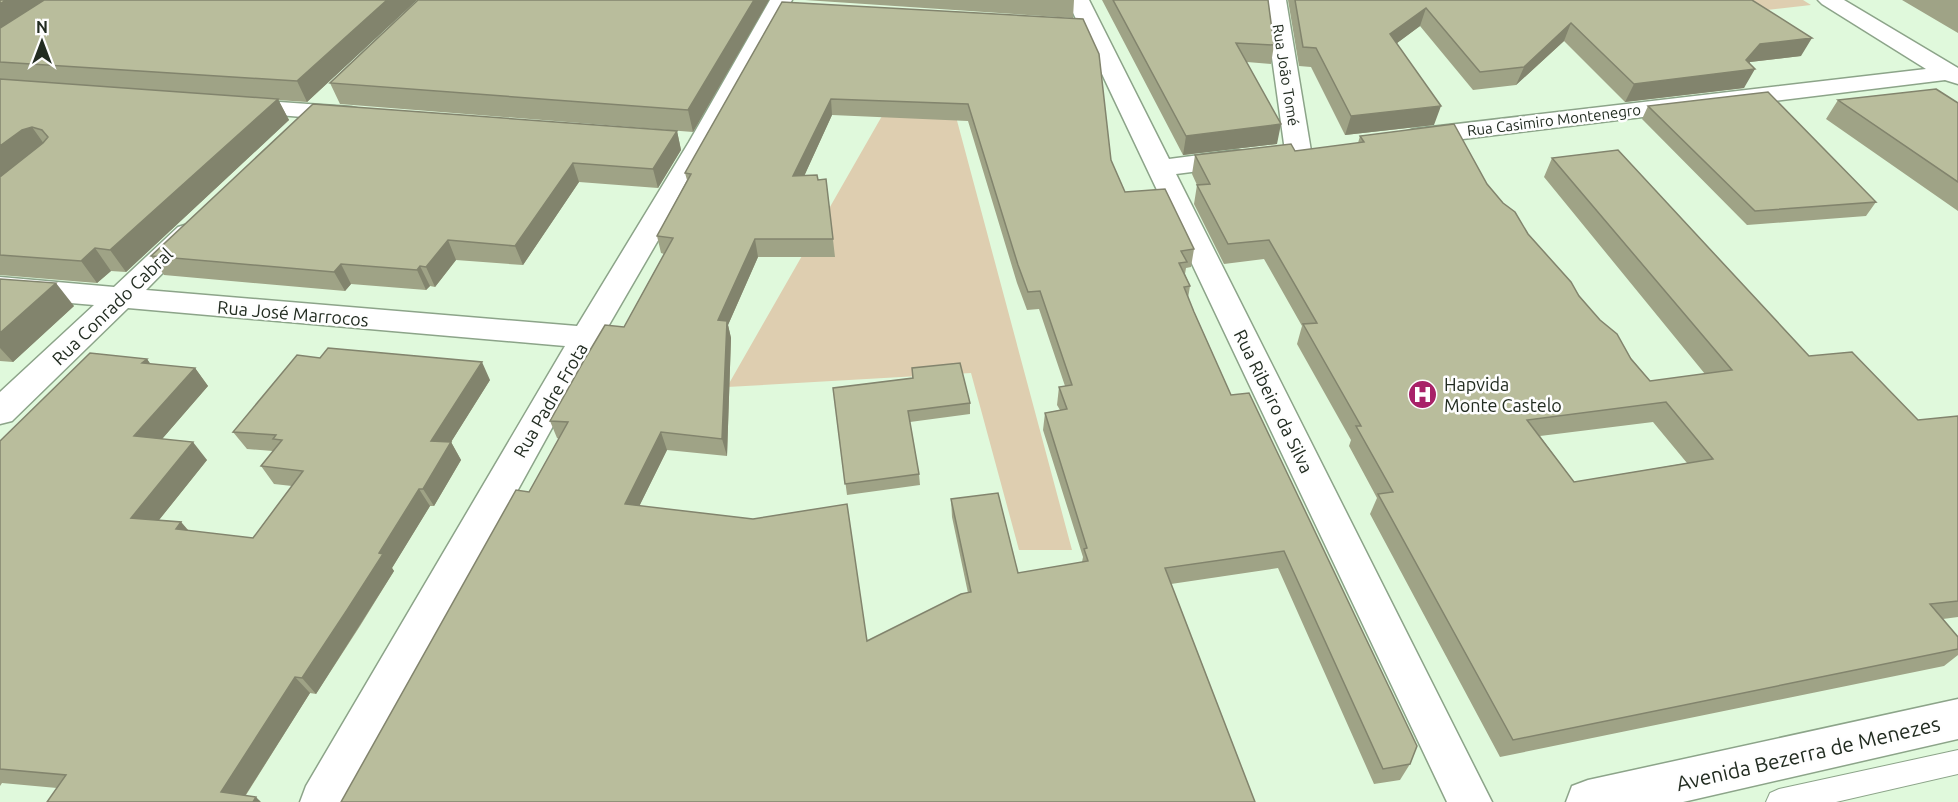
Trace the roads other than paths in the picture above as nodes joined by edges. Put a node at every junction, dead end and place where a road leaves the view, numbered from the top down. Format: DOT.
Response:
graph roads {
  1 [pos="1078,0"];
  2 [pos="1275,0"];
  3 [pos="1829,0"];
  4 [pos="785,7"];
  5 [pos="1953,76"];
  6 [pos="336,92"];
  7 [pos="215,105"];
  8 [pos="316,112"];
  9 [pos="379,117"];
  10 [pos="295,132"];
  11 [pos="1390,140"];
  12 [pos="1159,168"];
  13 [pos="209,214"];
  14 [pos="0,287"];
  15 [pos="119,299"];
  16 [pos="586,337"];
  17 [pos="0,412"];
  18 [pos="1958,719"];
  19 [pos="1958,762"];
  20 [pos="322,802"];
  21 [pos="1470,802"];
  22 [pos="1588,802"];
  23 [pos="1779,802"];
  1 -- 12 [label="street, Rua Ribeiro da Silva"];
  2 -- 12 [label="street, Rua João Tomé"];
  3 -- 5 [label="street"];
  4 -- 16 [label="street, Rua Padre Frota"];
  5 -- 11 [label="street, Rua Casimiro Montenegro"];
  6 -- 8 [label="street"];
  7 -- 8 [label="street"];
  8 -- 9 [label="street"];
  8 -- 10 [label="street"];
  12 -- 21 [label="street, Rua Ribeiro da Silva"];
  13 -- 15 [label="street, Rua Conrado Cabral"];
  14 -- 15 [label="street, Rua José Marrocos"];
  15 -- 16 [label="street, Rua José Marrocos"];
  15 -- 17 [label="street, Rua Conrado Cabral"];
  16 -- 20 [label="street, Rua Padre Frota"];
  18 -- 22 [label="street, Avenida Bezerra de Menezes"];
  19 -- 23 [label="lane"];
}
